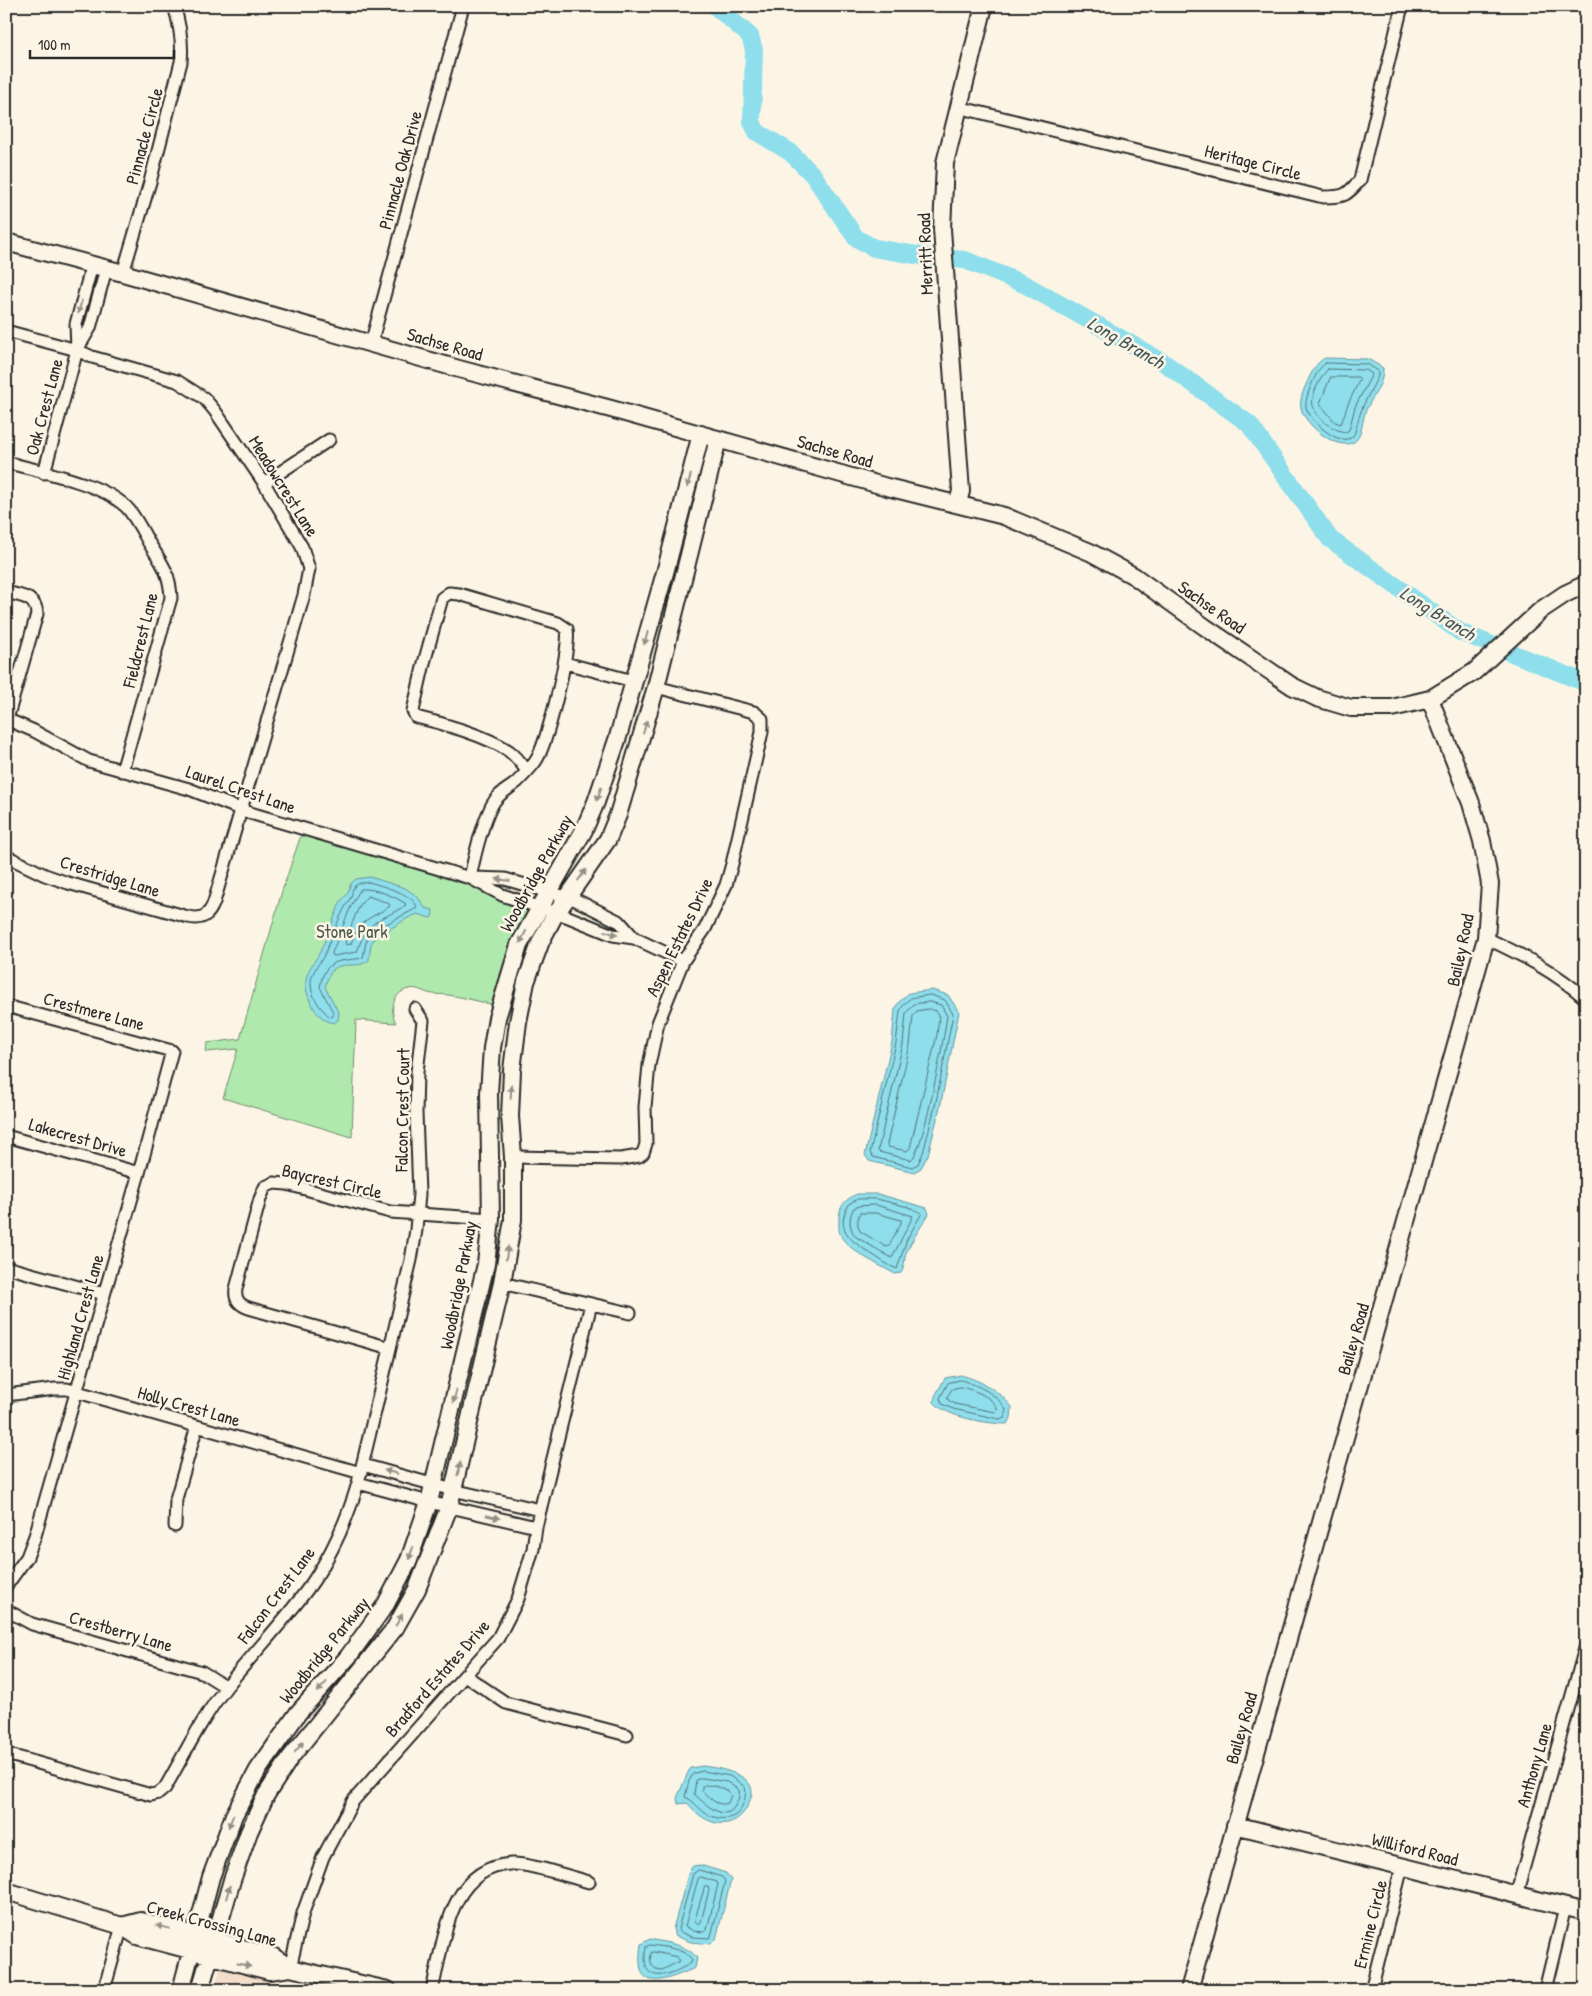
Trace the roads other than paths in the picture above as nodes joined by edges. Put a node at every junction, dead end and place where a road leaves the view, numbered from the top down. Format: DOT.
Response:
graph roads {
  1 [pos="174,6"];
  2 [pos="463,6"];
  3 [pos="984,6"];
  4 [pos="1402,6"];
  5 [pos="958,106"];
  6 [pos="6,242"];
  7 [pos="99,267"];
  8 [pos="123,273"];
  9 [pos="6,331"];
  10 [pos="371,344"];
  11 [pos="77,350"];
  12 [pos="701,434"];
  13 [pos="718,439"];
  14 [pos="329,440"];
  15 [pos="6,462"];
  16 [pos="44,473"];
  17 [pos="264,483"];
  18 [pos="958,503"];
  19 [pos="1586,584"];
  20 [pos="6,592"];
  21 [pos="565,663"];
  22 [pos="633,681"];
  23 [pos="656,687"];
  24 [pos="1430,699"];
  25 [pos="7,719"];
  26 [pos="122,771"];
  27 [pos="527,771"];
  28 [pos="241,810"];
  29 [pos="6,856"];
  30 [pos="470,878"];
  31 [pos="548,892"];
  32 [pos="567,897"];
  33 [pos="539,907"];
  34 [pos="556,912"];
  35 [pos="206,916"];
  36 [pos="634,938"];
  37 [pos="1486,938"];
  38 [pos="683,961"];
  39 [pos="1586,999"];
  40 [pos="6,1006"];
  41 [pos="415,1009"];
  42 [pos="172,1051"];
  43 [pos="6,1136"];
  44 [pos="513,1157"];
  45 [pos="140,1173"];
  46 [pos="418,1214"];
  47 [pos="491,1219"];
  48 [pos="6,1267"];
  49 [pos="502,1283"];
  50 [pos="104,1294"];
  51 [pos="591,1304"];
  52 [pos="630,1313"];
  53 [pos="390,1348"];
  54 [pos="76,1392"];
  55 [pos="6,1395"];
  56 [pos="197,1426"];
  57 [pos="361,1473"];
  58 [pos="433,1484"];
  59 [pos="454,1490"];
  60 [pos="429,1502"];
  61 [pos="449,1507"];
  62 [pos="540,1510"];
  63 [pos="175,1526"];
  64 [pos="536,1527"];
  65 [pos="6,1586"];
  66 [pos="6,1610"];
  67 [pos="1586,1645"];
  68 [pos="466,1676"];
  69 [pos="226,1687"];
  70 [pos="627,1736"];
  71 [pos="6,1754"];
  72 [pos="1235,1825"];
  73 [pos="1402,1867"];
  74 [pos="590,1882"];
  75 [pos="6,1891"];
  76 [pos="1516,1895"];
  77 [pos="1565,1907"];
  78 [pos="1586,1912"];
  79 [pos="122,1926"];
  80 [pos="214,1940"];
  81 [pos="194,1943"];
  82 [pos="210,1956"];
  83 [pos="290,1968"];
  84 [pos="104,1990"];
  85 [pos="181,1990"];
  86 [pos="200,1990"];
  87 [pos="388,1990"];
  88 [pos="432,1990"];
  89 [pos="1189,1990"];
  90 [pos="1371,1990"];
  91 [pos="1545,1990"];
  1 -- 8 [label="street, Pinnacle Circle"];
  2 -- 10 [label="street, Pinnacle Oak Drive"];
  3 -- 5 [label="main road, Merritt Road"];
  4 -- 5 [label="street, Heritage Circle"];
  5 -- 18 [label="main road, Merritt Road"];
  6 -- 7 [label="main road, Sachse Road"];
  7 -- 8 [label="main road, Sachse Road"];
  7 -- 11 [label="street, Oak Crest Lane"];
  8 -- 10 [label="main road, Sachse Road"];
  9 -- 11 [label="street, Meadowcrest Lane"];
  10 -- 12 [label="main road, Sachse Road"];
  11 -- 16 [label="street, Oak Crest Lane"];
  11 -- 17 [label="street, Meadowcrest Lane"];
  12 -- 13 [label="main road, Sachse Road"];
  12 -- 22 [label="main road, Woodbridge Parkway, one-way"];
  13 -- 18 [label="main road, Sachse Road"];
  13 -- 23 [label="main road, Woodbridge Parkway"];
  14 -- 17 [label="street"];
  15 -- 16 [label="street, Fieldcrest Lane"];
  16 -- 26 [label="street, Fieldcrest Lane"];
  17 -- 28 [label="street, Meadowcrest Lane"];
  18 -- 24 [label="main road, Sachse Road"];
  19 -- 24 [label="main road, Sachse Road"];
  20 -- 25 [label="street"];
  21 -- 22 [label="street"];
  21 -- 27 [label="street"];
  21 -- 27 [label="street"];
  22 -- 31 [label="main road, Woodbridge Parkway, one-way"];
  32 -- 23 [label="main road, Woodbridge Parkway, one-way"];
  23 -- 38 [label="street, Aspen Estates Drive"];
  24 -- 37 [label="main road, Bailey Road"];
  25 -- 26 [label="street, Laurel Crest Lane"];
  26 -- 28 [label="street, Laurel Crest Lane"];
  27 -- 30 [label="street"];
  28 -- 30 [label="street, Laurel Crest Lane"];
  28 -- 35 [label="street, Meadowcrest Lane"];
  29 -- 35 [label="street, Crestridge Lane"];
  31 -- 30 [label="street, Laurel Crest Lane, one-way"];
  30 -- 33 [label="street, Laurel Crest Lane"];
  31 -- 32 [label="street, Laurel Crest Lane"];
  31 -- 33 [label="main road, Woodbridge Parkway"];
  32 -- 34 [label="main road, Woodbridge Parkway"];
  32 -- 36 [label="street, Laurel Crest Lane"];
  33 -- 34 [label="street, Laurel Crest Lane"];
  33 -- 47 [label="main road, Woodbridge Parkway, one-way"];
  34 -- 36 [label="street, Laurel Crest Lane, one-way"];
  44 -- 34 [label="main road, Woodbridge Parkway, one-way"];
  36 -- 38 [label="street"];
  37 -- 39 [label="street"];
  37 -- 72 [label="main road, Bailey Road"];
  38 -- 44 [label="street, Aspen Estates Drive"];
  40 -- 42 [label="street, Crestmere Lane"];
  41 -- 46 [label="street, Falcon Crest Court"];
  42 -- 45 [label="street, Highland Crest Lane"];
  43 -- 45 [label="street, Lakecrest Drive"];
  49 -- 44 [label="main road, Woodbridge Parkway, one-way"];
  45 -- 50 [label="street, Highland Crest Lane"];
  46 -- 47 [label="street, Baycrest Circle"];
  46 -- 53 [label="street, Falcon Crest Lane"];
  46 -- 53 [label="street, Baycrest Circle"];
  47 -- 58 [label="main road, Woodbridge Parkway, one-way"];
  48 -- 50 [label="street"];
  49 -- 51 [label="street"];
  59 -- 49 [label="main road, Woodbridge Parkway, one-way"];
  50 -- 54 [label="street, Highland Crest Lane"];
  51 -- 52 [label="street"];
  51 -- 62 [label="street, Bradford Estates Drive"];
  53 -- 57 [label="street, Falcon Crest Lane"];
  54 -- 55 [label="street, Holly Crest Lane"];
  54 -- 56 [label="street, Holly Crest Lane"];
  54 -- 65 [label="street, Highland Crest Lane"];
  56 -- 57 [label="street, Holly Crest Lane"];
  56 -- 63 [label="street"];
  58 -- 57 [label="street, Holly Crest Lane, one-way"];
  57 -- 60 [label="street, Holly Crest Lane"];
  57 -- 69 [label="street, Falcon Crest Lane"];
  58 -- 59 [label="street, Holly Crest Lane"];
  58 -- 60 [label="main road, Woodbridge Parkway"];
  59 -- 61 [label="main road, Woodbridge Parkway"];
  59 -- 62 [label="street, Holly Crest Lane"];
  60 -- 61 [label="street, Holly Crest Lane"];
  60 -- 81 [label="main road, Woodbridge Parkway, one-way"];
  61 -- 64 [label="street, Holly Crest Lane, one-way"];
  80 -- 61 [label="main road, Woodbridge Parkway, one-way"];
  62 -- 64 [label="street, Bradford Estates Drive"];
  64 -- 68 [label="street, Bradford Estates Drive"];
  66 -- 69 [label="street, Crestberry Lane"];
  67 -- 76 [label="street, Anthony Lane"];
  68 -- 70 [label="street"];
  68 -- 83 [label="street, Bradford Estates Drive"];
  69 -- 71 [label="street, Falcon Crest Lane"];
  72 -- 73 [label="main road, Williford Road"];
  72 -- 89 [label="main road, Bailey Road"];
  73 -- 76 [label="main road, Williford Road"];
  73 -- 90 [label="street, Ermine Circle"];
  74 -- 88 [label="street"];
  75 -- 79 [label="main road, Creek Crossing Lane"];
  76 -- 77 [label="main road, Williford Road"];
  77 -- 78 [label="main road, Williford Road"];
  77 -- 91 [label="street"];
  79 -- 81 [label="main road, Creek Crossing Lane"];
  79 -- 84 [label="street"];
  80 -- 81 [label="main road, Creek Crossing Lane"];
  80 -- 82 [label="main road, Woodbridge Parkway"];
  80 -- 83 [label="main road, Creek Crossing Lane"];
  81 -- 82 [label="main road, Creek Crossing Lane"];
  81 -- 85 [label="main road, Woodbridge Parkway"];
  82 -- 83 [label="main road, Creek Crossing Lane, one-way"];
  82 -- 86 [label="main road, Woodbridge Parkway"];
  83 -- 87 [label="main road, Creek Crossing Lane"];
}
